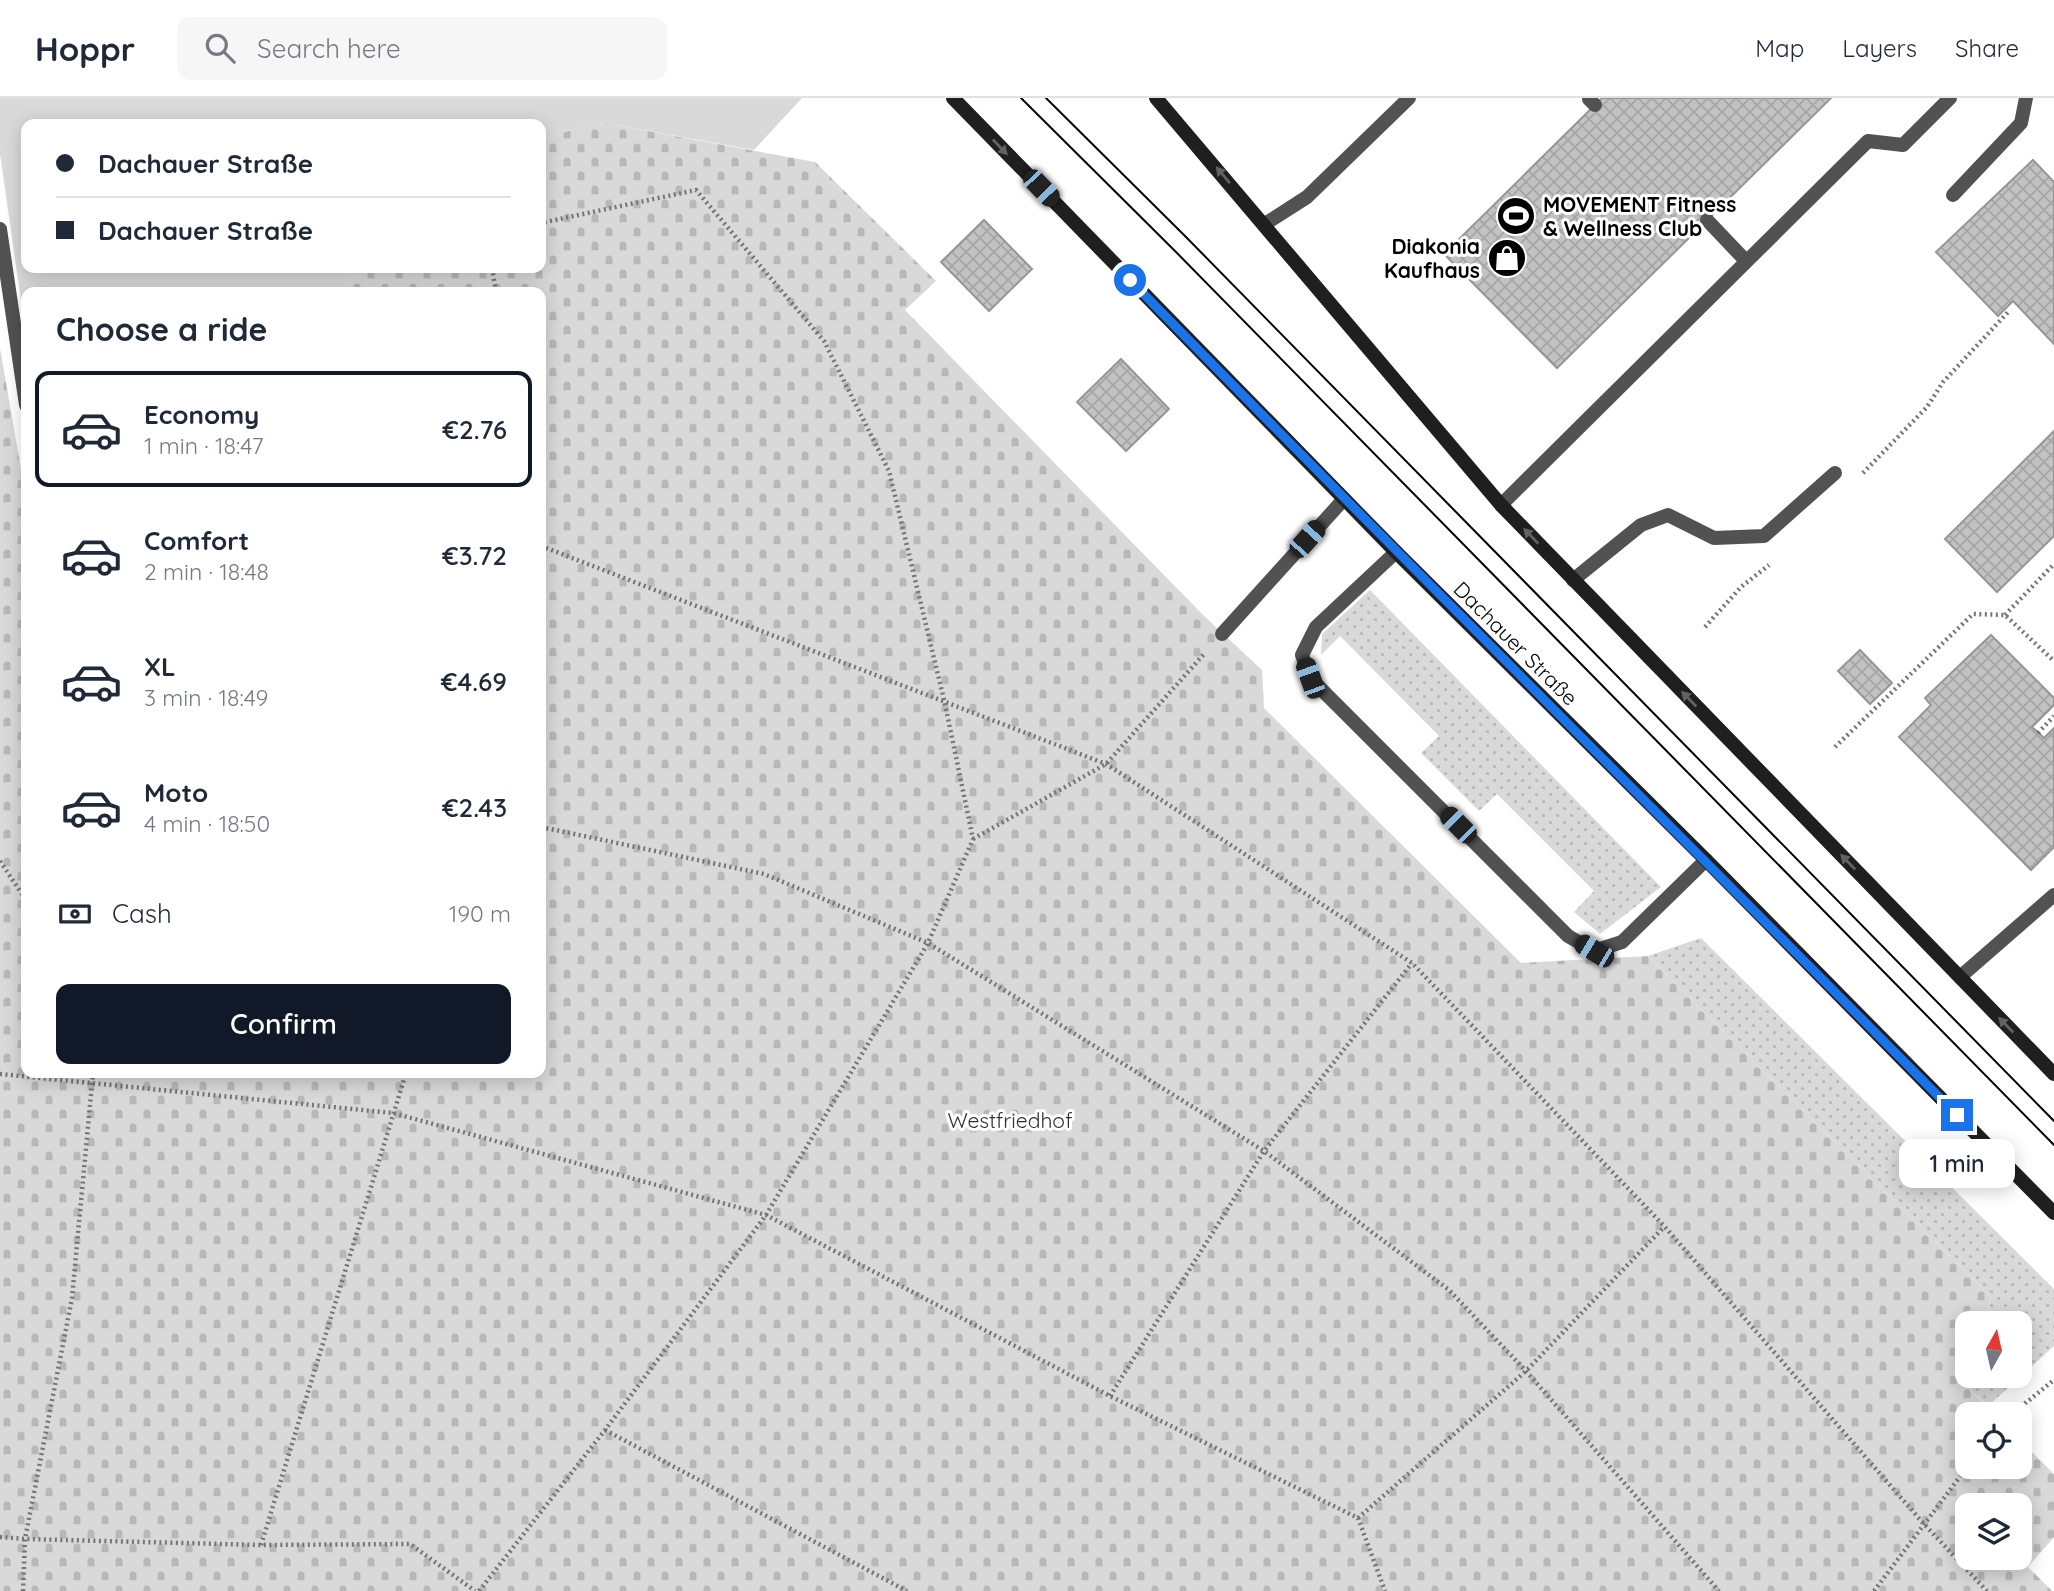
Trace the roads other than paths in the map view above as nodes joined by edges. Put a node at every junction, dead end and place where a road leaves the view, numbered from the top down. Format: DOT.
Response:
graph roads {
  1 [pos="953,98"];
  2 [pos="1156,98"];
  3 [pos="1409,98"];
  4 [pos="1950,98"];
  5 [pos="2026,98"];
  6 [pos="1953,194"];
  7 [pos="1707,220"];
  8 [pos="1265,224"];
  9 [pos="0,229"];
  10 [pos="1746,261"];
  11 [pos="21,371"];
  12 [pos="1835,473"];
  13 [pos="1344,499"];
  14 [pos="1501,505"];
  15 [pos="1395,552"];
  16 [pos="1573,580"];
  17 [pos="1222,634"];
  18 [pos="1706,860"];
  19 [pos="2054,895"];
  20 [pos="1960,977"];
  21 [pos="2054,1074"];
  22 [pos="2054,1213"];
  1 -- 13 [label="main road, Dachauer Straße, one-way"];
  8 -- 2 [label="main road, one-way"];
  3 -- 8 [label="street"];
  4 -- 10 [label="street"];
  5 -- 6 [label="street"];
  7 -- 10 [label="street"];
  8 -- 14 [label="main road"];
  9 -- 11 [label="street"];
  10 -- 14 [label="street"];
  12 -- 16 [label="street"];
  13 -- 15 [label="main road, Dachauer Straße"];
  13 -- 17 [label="street"];
  16 -- 14 [label="main road, one-way"];
  15 -- 18 [label="main road, Dachauer Straße"];
  15 -- 18 [label="street"];
  20 -- 16 [label="main road, one-way"];
  18 -- 22 [label="main road, Dachauer Straße"];
  19 -- 20 [label="street"];
  21 -- 20 [label="main road, one-way"];
}
